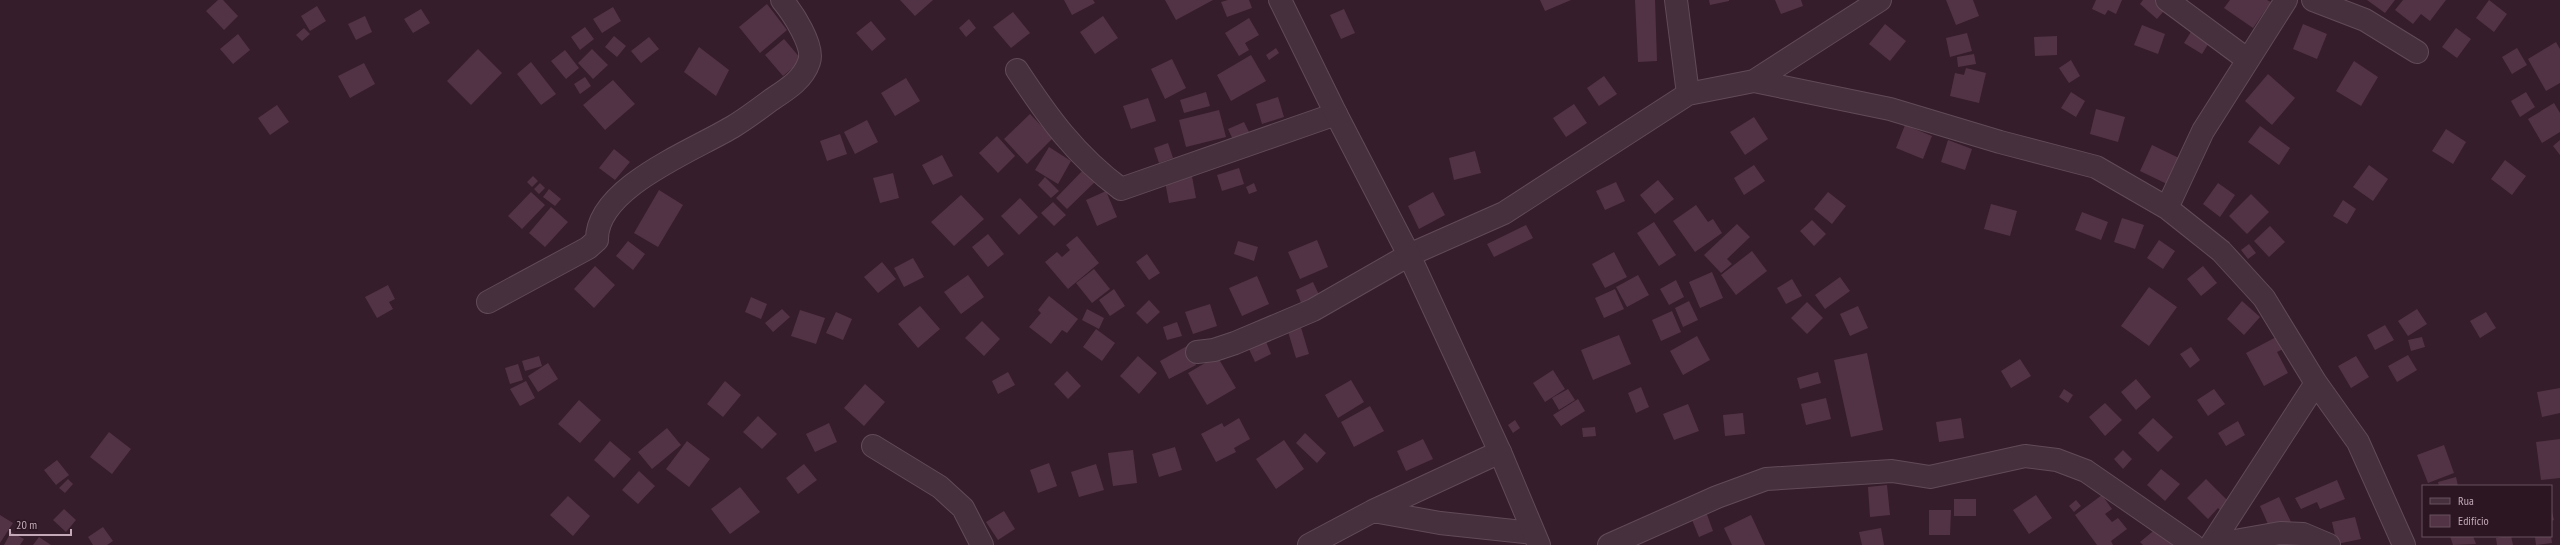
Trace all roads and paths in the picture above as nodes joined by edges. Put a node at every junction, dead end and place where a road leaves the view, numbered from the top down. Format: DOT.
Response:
graph roads {
  1 [pos="782,0"];
  2 [pos="1280,0"];
  3 [pos="1676,0"];
  4 [pos="1880,0"];
  5 [pos="2167,0"];
  6 [pos="2286,0"];
  7 [pos="2313,0"];
  8 [pos="2417,52"];
  9 [pos="2248,60"];
  10 [pos="1017,70"];
  11 [pos="1754,80"];
  12 [pos="1688,94"];
  13 [pos="1336,114"];
  14 [pos="2167,208"];
  15 [pos="1409,256"];
  16 [pos="488,302"];
  17 [pos="1197,352"];
  18 [pos="2316,383"];
  19 [pos="873,446"];
  20 [pos="1500,452"];
  21 [pos="1373,511"];
  22 [pos="1536,539"];
  23 [pos="982,545"];
  24 [pos="1309,545"];
  25 [pos="1609,545"];
  26 [pos="2193,545"];
  27 [pos="2211,545"];
  28 [pos="2329,545"];
  29 [pos="2404,545"];
  1 -- 16 [label="street"];
  2 -- 13 [label="street"];
  3 -- 12 [label="street"];
  4 -- 11 [label="street"];
  5 -- 9 [label="street"];
  6 -- 9 [label="street"];
  7 -- 8 [label="street"];
  9 -- 14 [label="street"];
  10 -- 13 [label="street"];
  11 -- 12 [label="street"];
  11 -- 14 [label="street"];
  12 -- 15 [label="street"];
  13 -- 15 [label="street"];
  14 -- 18 [label="street"];
  15 -- 17 [label="street"];
  15 -- 20 [label="street"];
  18 -- 27 [label="street"];
  18 -- 29 [label="street"];
  19 -- 23 [label="street"];
  20 -- 21 [label="street"];
  20 -- 22 [label="street"];
  21 -- 22 [label="street"];
  21 -- 24 [label="street"];
  25 -- 26 [label="street"];
  27 -- 28 [label="street"];
}
